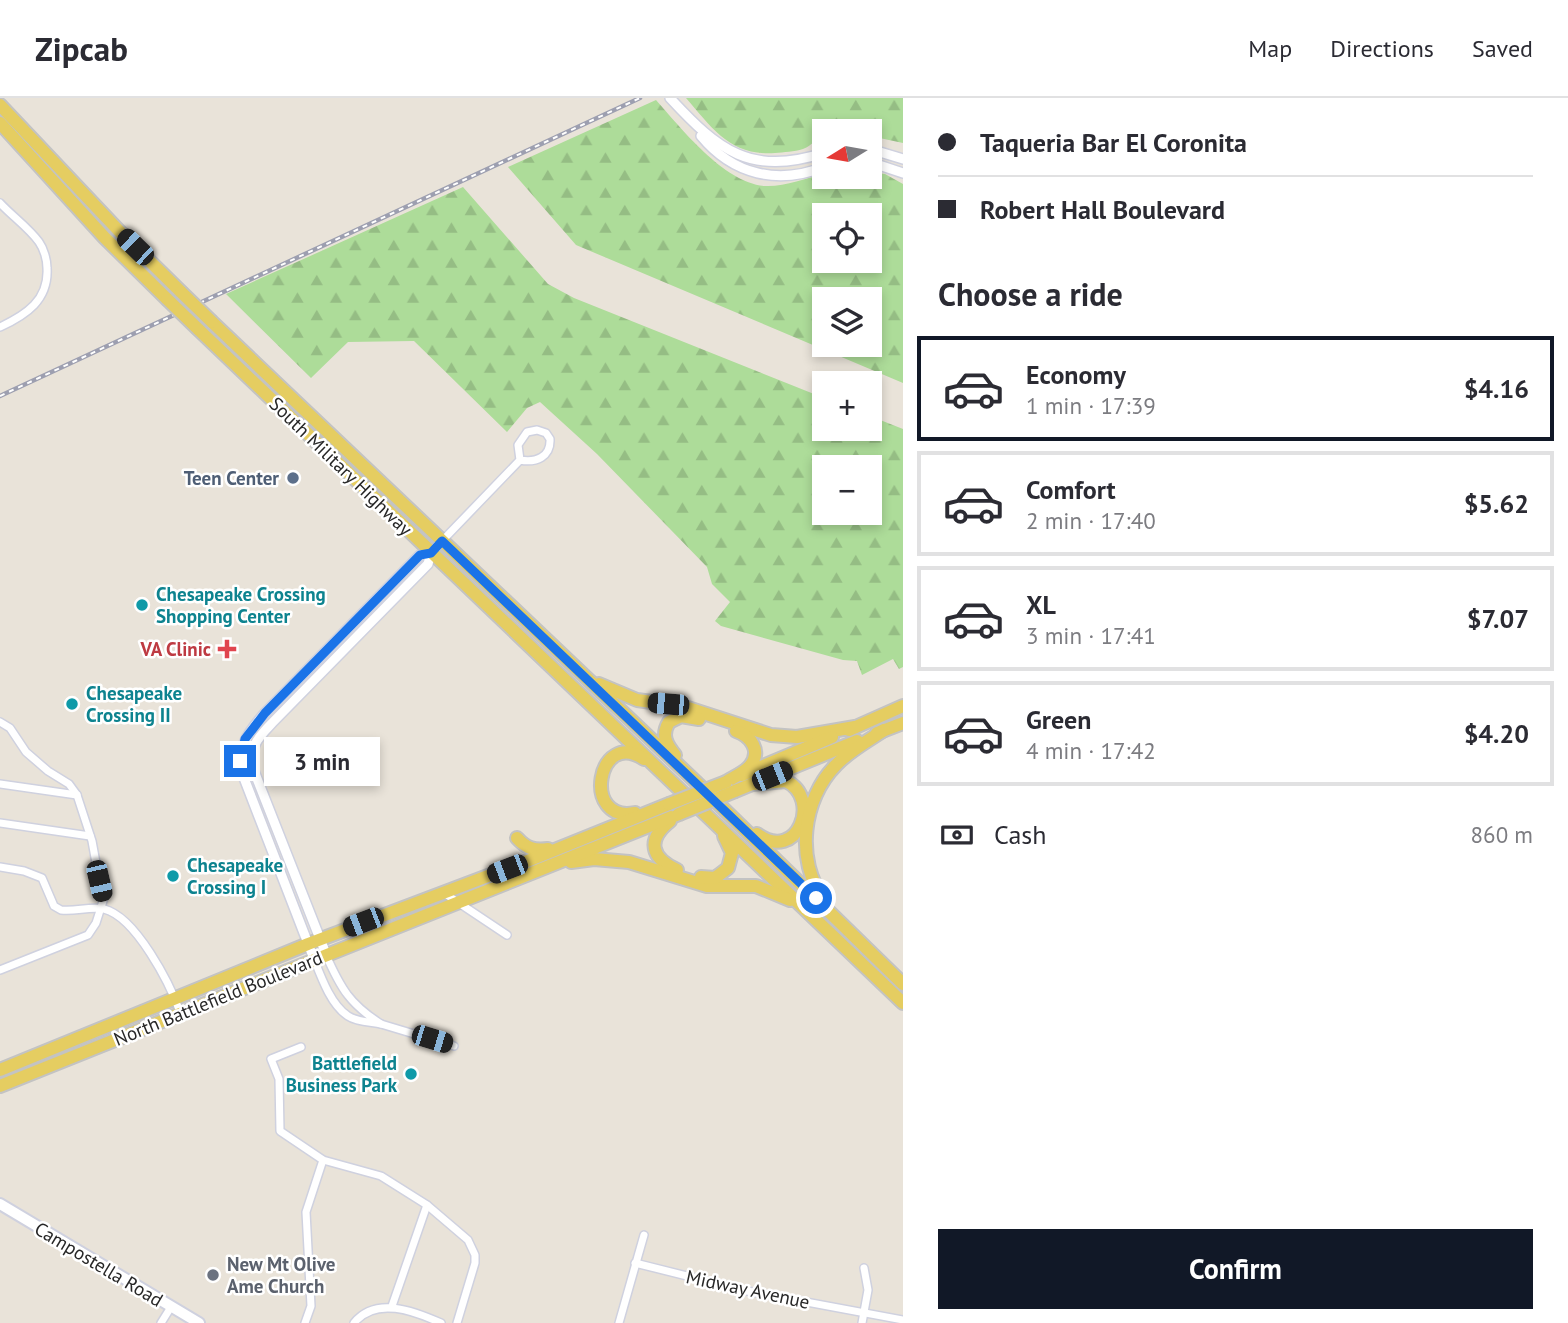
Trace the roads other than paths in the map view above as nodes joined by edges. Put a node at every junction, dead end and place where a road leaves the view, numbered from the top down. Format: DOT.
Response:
graph roads {
  1 [pos="670,98"];
  2 [pos="0,105"];
  3 [pos="687,117"];
  4 [pos="0,122"];
  5 [pos="882,153"];
  6 [pos="812,156"];
  7 [pos="903,159"];
  8 [pos="882,166"];
  9 [pos="812,171"];
  10 [pos="903,173"];
  11 [pos="0,204"];
  12 [pos="0,327"];
  13 [pos="520,460"];
  14 [pos="442,541"];
  15 [pos="431,553"];
  16 [pos="580,672"];
  17 [pos="903,706"];
  18 [pos="903,716"];
  19 [pos="0,722"];
  20 [pos="903,723"];
  21 [pos="860,725"];
  22 [pos="884,730"];
  23 [pos="241,751"];
  24 [pos="696,783"];
  25 [pos="0,784"];
  26 [pos="752,784"];
  27 [pos="731,786"];
  28 [pos="260,787"];
  29 [pos="681,789"];
  30 [pos="77,795"];
  31 [pos="669,804"];
  32 [pos="722,807"];
  33 [pos="679,814"];
  34 [pos="707,814"];
  35 [pos="0,823"];
  36 [pos="90,836"];
  37 [pos="562,847"];
  38 [pos="0,867"];
  39 [pos="543,867"];
  40 [pos="507,869"];
  41 [pos="443,892"];
  42 [pos="457,901"];
  43 [pos="801,906"];
  44 [pos="101,909"];
  45 [pos="507,935"];
  46 [pos="853,935"];
  47 [pos="314,941"];
  48 [pos="320,956"];
  49 [pos="0,970"];
  50 [pos="903,984"];
  51 [pos="174,998"];
  52 [pos="903,1003"];
  53 [pos="180,1012"];
  54 [pos="382,1024"];
  55 [pos="454,1046"];
  56 [pos="301,1047"];
  57 [pos="0,1070"];
  58 [pos="0,1086"];
  59 [pos="323,1160"];
  60 [pos="0,1204"];
  61 [pos="427,1205"];
  62 [pos="645,1235"];
  63 [pos="635,1263"];
  64 [pos="864,1268"];
  65 [pos="392,1306"];
  66 [pos="171,1307"];
  67 [pos="864,1312"];
  68 [pos="903,1320"];
  69 [pos="161,1323"];
  70 [pos="199,1323"];
  71 [pos="305,1323"];
  72 [pos="354,1323"];
  73 [pos="441,1323"];
  74 [pos="457,1323"];
  75 [pos="619,1323"];
  76 [pos="862,1323"];
  1 -- 3 [label="street"];
  2 -- 14 [label="main road, South Military Highway, bridge"];
  3 -- 6 [label="street"];
  3 -- 9 [label="street"];
  4 -- 15 [label="main road, South Military Highway, bridge"];
  5 -- 7 [label="street"];
  8 -- 10 [label="street"];
  11 -- 12 [label="street"];
  13 -- 13 [label="street"];
  13 -- 14 [label="street"];
  14 -- 15 [label="street"];
  14 -- 16 [label="main road, South Military Highway"];
  15 -- 23 [label="street"];
  15 -- 28 [label="street"];
  15 -- 29 [label="main road, South Military Highway"];
  16 -- 21 [label="main road"];
  16 -- 24 [label="main road, South Military Highway"];
  17 -- 21 [label="main road, North Battlefield Boulevard"];
  18 -- 21 [label="main road"];
  19 -- 30 [label="street"];
  20 -- 22 [label="main road, North Battlefield Boulevard"];
  21 -- 27 [label="main road, North Battlefield Boulevard"];
  22 -- 26 [label="main road, North Battlefield Boulevard"];
  22 -- 46 [label="main road"];
  23 -- 28 [label="street"];
  23 -- 47 [label="street"];
  24 -- 27 [label="main road"];
  24 -- 32 [label="main road, South Military Highway"];
  25 -- 30 [label="street"];
  26 -- 27 [label="main road, North Battlefield Boulevard"];
  26 -- 32 [label="main road"];
  27 -- 31 [label="main road, North Battlefield Boulevard, bridge"];
  27 -- 33 [label="main road, North Battlefield Boulevard, bridge"];
  28 -- 47 [label="street"];
  29 -- 31 [label="main road"];
  29 -- 34 [label="main road, South Military Highway"];
  30 -- 36 [label="street"];
  31 -- 37 [label="main road, North Battlefield Boulevard"];
  32 -- 46 [label="main road, South Military Highway"];
  33 -- 34 [label="main road"];
  33 -- 39 [label="main road, North Battlefield Boulevard"];
  34 -- 43 [label="main road, South Military Highway"];
  35 -- 36 [label="street"];
  36 -- 44 [label="street"];
  37 -- 40 [label="main road, North Battlefield Boulevard"];
  37 -- 40 [label="main road"];
  38 -- 44 [label="street"];
  39 -- 42 [label="main road, North Battlefield Boulevard"];
  39 -- 43 [label="main road"];
  40 -- 41 [label="main road, North Battlefield Boulevard"];
  41 -- 42 [label="street"];
  41 -- 47 [label="main road, North Battlefield Boulevard"];
  42 -- 45 [label="street"];
  42 -- 48 [label="main road, North Battlefield Boulevard"];
  43 -- 52 [label="main road, South Military Highway"];
  44 -- 49 [label="street"];
  44 -- 51 [label="street"];
  46 -- 50 [label="main road, South Military Highway"];
  47 -- 48 [label="street"];
  47 -- 51 [label="main road, North Battlefield Boulevard"];
  48 -- 53 [label="main road, North Battlefield Boulevard"];
  48 -- 54 [label="street"];
  48 -- 54 [label="street"];
  51 -- 53 [label="street"];
  51 -- 57 [label="main road, North Battlefield Boulevard"];
  53 -- 58 [label="main road, North Battlefield Boulevard"];
  54 -- 55 [label="street"];
  56 -- 59 [label="street"];
  59 -- 61 [label="street"];
  59 -- 71 [label="street"];
  60 -- 66 [label="main road, Campostella Road"];
  61 -- 65 [label="street"];
  61 -- 74 [label="street"];
  62 -- 63 [label="street"];
  63 -- 67 [label="street, Midway Avenue"];
  63 -- 75 [label="street"];
  64 -- 67 [label="street"];
  65 -- 72 [label="street"];
  65 -- 73 [label="street"];
  66 -- 69 [label="street"];
  66 -- 70 [label="main road, Campostella Road"];
  67 -- 68 [label="street, Midway Avenue"];
  67 -- 76 [label="street"];
}
